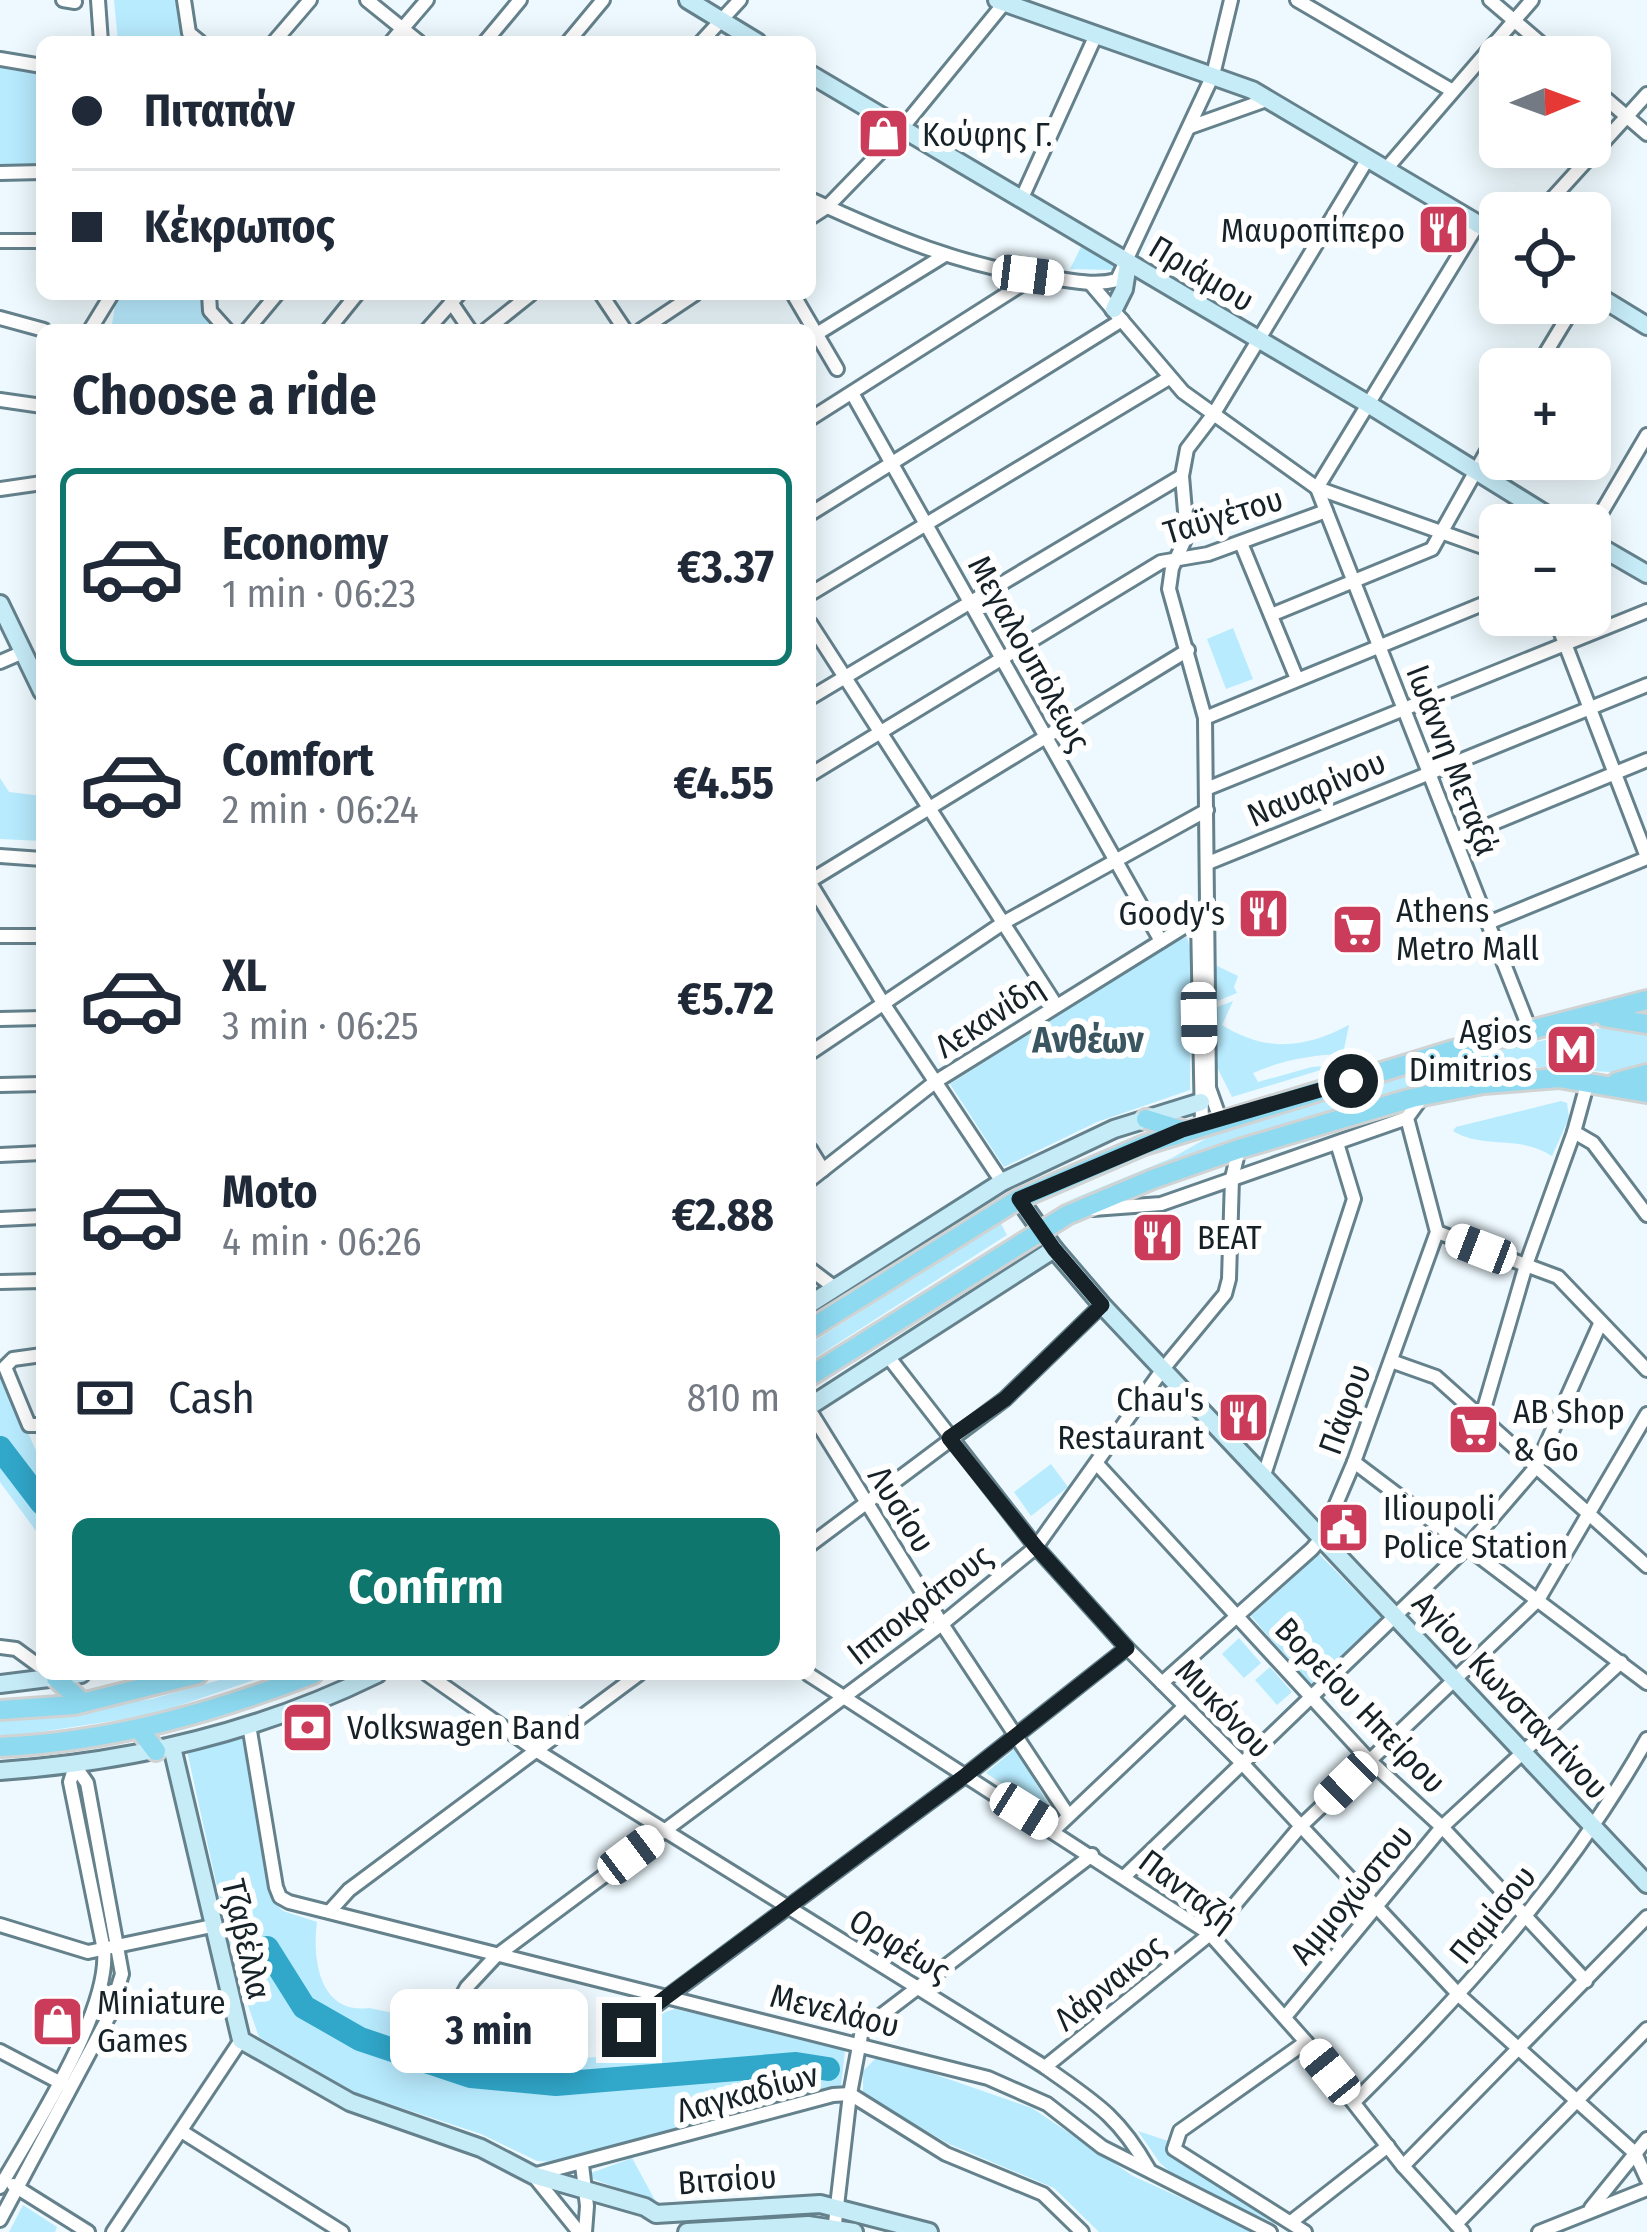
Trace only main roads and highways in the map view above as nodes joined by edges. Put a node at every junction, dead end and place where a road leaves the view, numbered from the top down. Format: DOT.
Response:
graph roads {
  1 [pos="1647,1000"];
  2 [pos="1576,1018"];
  3 [pos="1647,1024"];
  4 [pos="1646,1091"];
  5 [pos="1146,1119"];
  6 [pos="1202,1125"];
  7 [pos="816,1325"];
  8 [pos="816,1372"];
  9 [pos="57,1680"];
  10 [pos="174,1680"];
  11 [pos="295,1680"];
  12 [pos="82,1703"];
  13 [pos="0,1709"];
  14 [pos="140,1730"];
  15 [pos="0,1747"];
  16 [pos="164,1749"];
  1 -- 2 [label="main road"];
  2 -- 3 [label="main road"];
  2 -- 6 [label="main road"];
  4 -- 8 [label="main road"];
  5 -- 6 [label="main road"];
  6 -- 7 [label="main road"];
  9 -- 12 [label="main road"];
  10 -- 12 [label="main road"];
  11 -- 14 [label="main road"];
  12 -- 13 [label="main road"];
  14 -- 15 [label="main road"];
  14 -- 16 [label="main road"];
}
